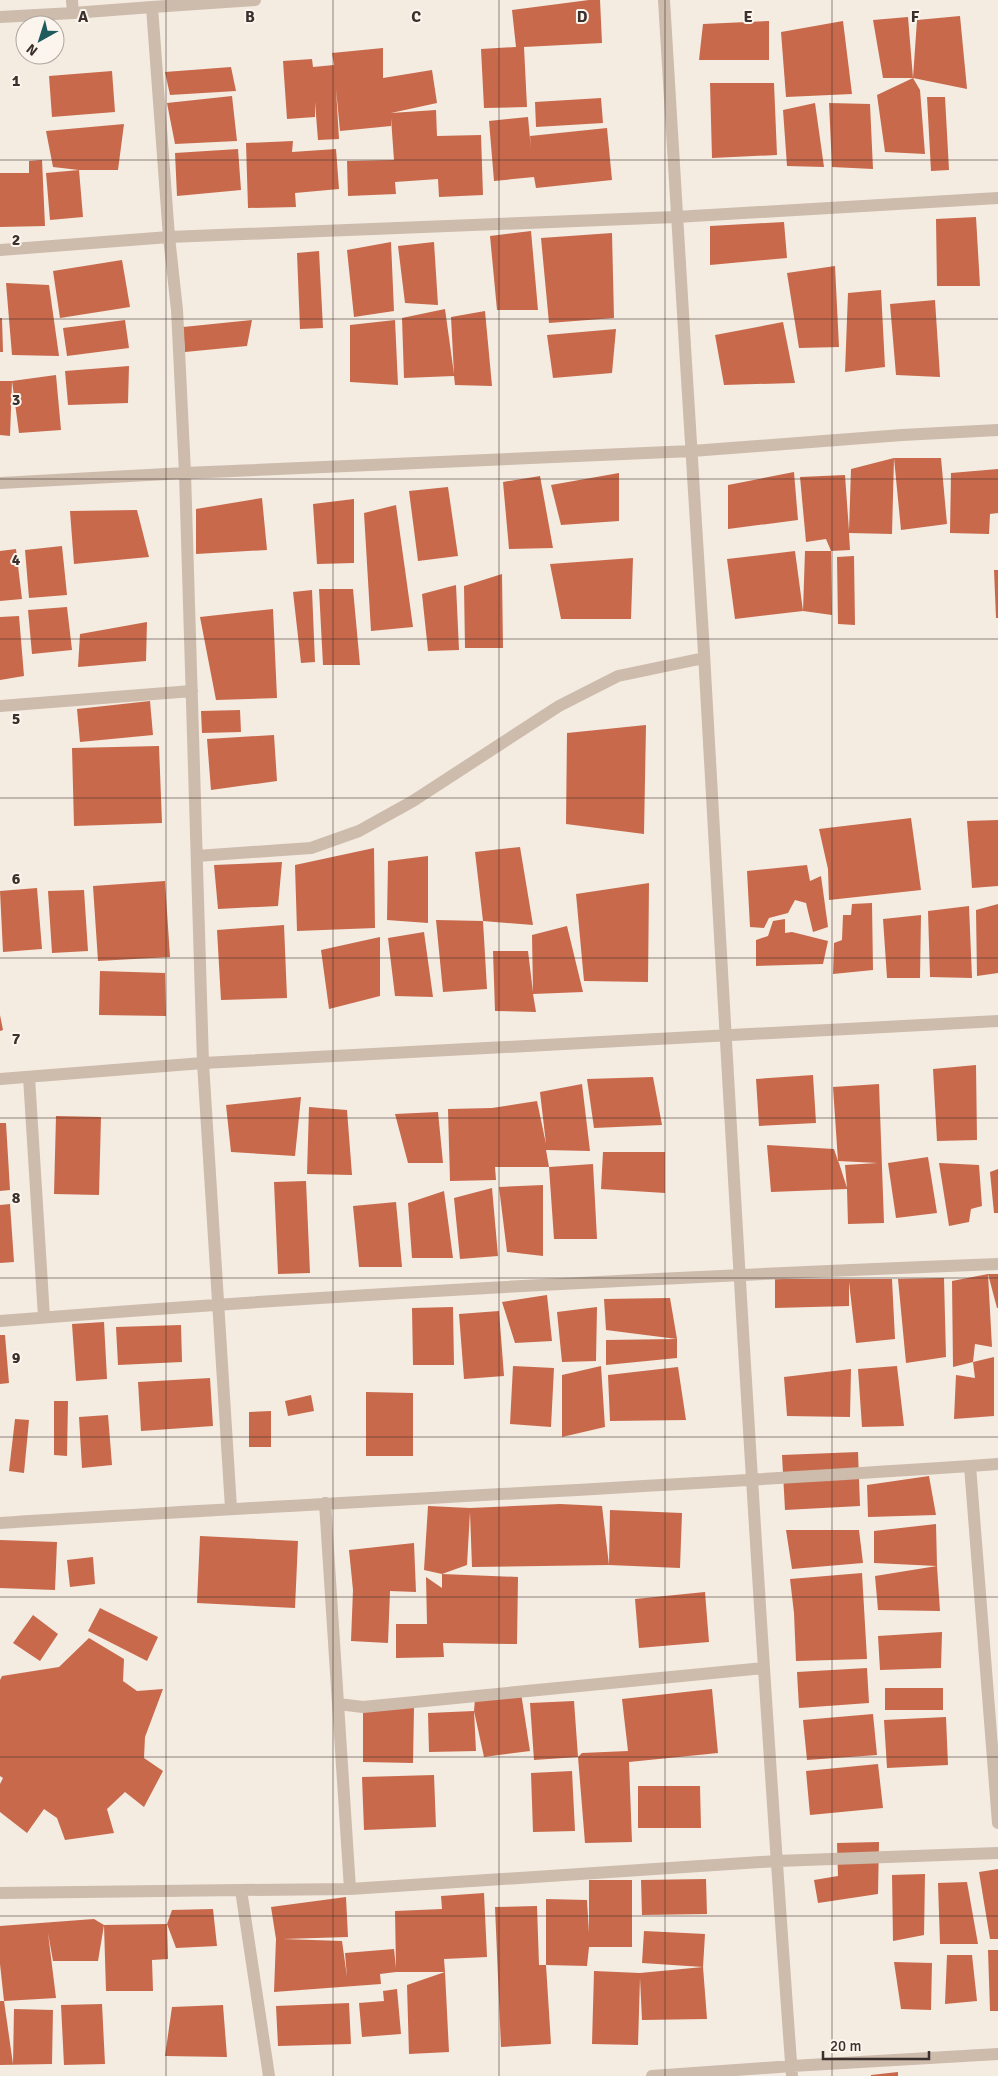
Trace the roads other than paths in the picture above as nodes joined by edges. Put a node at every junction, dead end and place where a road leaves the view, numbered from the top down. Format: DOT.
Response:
graph roads {
  1 [pos="72,0"];
  2 [pos="251,0"];
  3 [pos="255,0"];
  4 [pos="664,0"];
  5 [pos="152,7"];
  6 [pos="73,14"];
  7 [pos="0,17"];
  8 [pos="998,198"];
  9 [pos="676,217"];
  10 [pos="169,237"];
  11 [pos="0,250"];
  12 [pos="998,430"];
  13 [pos="692,451"];
  14 [pos="185,473"];
  15 [pos="0,483"];
  16 [pos="704,658"];
  17 [pos="192,690"];
  18 [pos="0,706"];
  19 [pos="197,856"];
  20 [pos="998,1021"];
  21 [pos="726,1035"];
  22 [pos="204,1063"];
  23 [pos="29,1077"];
  24 [pos="0,1079"];
  25 [pos="998,1264"];
  26 [pos="740,1274"];
  27 [pos="218,1304"];
  28 [pos="44,1317"];
  29 [pos="0,1321"];
  30 [pos="998,1464"];
  31 [pos="970,1466"];
  32 [pos="751,1481"];
  33 [pos="325,1503"];
  34 [pos="231,1508"];
  35 [pos="0,1523"];
  36 [pos="764,1668"];
  37 [pos="338,1704"];
  38 [pos="998,1823"];
  39 [pos="998,1853"];
  40 [pos="777,1861"];
  41 [pos="350,1889"];
  42 [pos="241,1890"];
  43 [pos="0,1893"];
  44 [pos="998,2054"];
  45 [pos="792,2071"];
  46 [pos="269,2076"];
  47 [pos="652,2076"];
  1 -- 6 [label="street"];
  2 -- 3 [label="street"];
  2 -- 5 [label="street"];
  4 -- 9 [label="street"];
  5 -- 6 [label="street"];
  5 -- 10 [label="street"];
  6 -- 7 [label="street"];
  8 -- 9 [label="street"];
  9 -- 10 [label="street"];
  9 -- 13 [label="street"];
  10 -- 11 [label="street"];
  10 -- 14 [label="street"];
  12 -- 13 [label="street"];
  13 -- 14 [label="street"];
  13 -- 16 [label="street"];
  14 -- 15 [label="street"];
  14 -- 17 [label="street"];
  16 -- 19 [label="street"];
  16 -- 21 [label="street"];
  17 -- 18 [label="street"];
  17 -- 19 [label="street"];
  19 -- 22 [label="street"];
  20 -- 21 [label="street"];
  21 -- 22 [label="street"];
  21 -- 26 [label="street"];
  22 -- 23 [label="street"];
  22 -- 27 [label="street"];
  23 -- 24 [label="street"];
  23 -- 28 [label="street"];
  25 -- 26 [label="street"];
  26 -- 27 [label="street"];
  26 -- 32 [label="street"];
  27 -- 28 [label="street"];
  27 -- 34 [label="street"];
  28 -- 29 [label="street"];
  30 -- 31 [label="street"];
  31 -- 32 [label="street"];
  31 -- 38 [label="street"];
  32 -- 33 [label="street"];
  32 -- 36 [label="street"];
  33 -- 34 [label="street"];
  33 -- 37 [label="street"];
  34 -- 35 [label="street"];
  36 -- 37 [label="street"];
  36 -- 40 [label="street"];
  37 -- 41 [label="street"];
  39 -- 40 [label="street"];
  40 -- 41 [label="street"];
  40 -- 45 [label="street"];
  41 -- 42 [label="street"];
  42 -- 43 [label="street"];
  42 -- 46 [label="street"];
  44 -- 45 [label="street"];
  45 -- 47 [label="street"];
}
